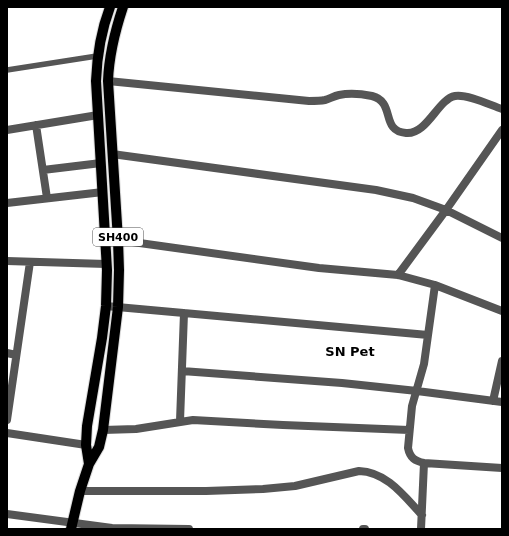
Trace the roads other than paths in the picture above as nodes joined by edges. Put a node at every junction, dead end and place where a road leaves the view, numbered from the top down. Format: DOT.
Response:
graph roads {
  1 [pos="110,7"];
  2 [pos="123,7"];
  3 [pos="98,56"];
  4 [pos="7,70"];
  5 [pos="108,81"];
  6 [pos="502,109"];
  7 [pos="98,115"];
  8 [pos="36,125"];
  9 [pos="7,130"];
  10 [pos="502,130"];
  11 [pos="112,154"];
  12 [pos="101,164"];
  13 [pos="43,170"];
  14 [pos="103,192"];
  15 [pos="47,198"];
  16 [pos="7,203"];
  17 [pos="446,210"];
  18 [pos="502,238"];
  19 [pos="118,240"];
  20 [pos="7,261"];
  21 [pos="30,262"];
  22 [pos="106,264"];
  23 [pos="398,275"];
  24 [pos="435,285"];
  25 [pos="106,306"];
  26 [pos="118,307"];
  27 [pos="502,311"];
  28 [pos="184,313"];
  29 [pos="428,335"];
  30 [pos="11,354"];
  31 [pos="502,361"];
  32 [pos="182,372"];
  33 [pos="417,391"];
  34 [pos="493,401"];
  35 [pos="502,402"];
  36 [pos="7,420"];
  37 [pos="180,421"];
  38 [pos="103,430"];
  39 [pos="409,430"];
  40 [pos="7,432"];
  41 [pos="86,445"];
  42 [pos="424,463"];
  43 [pos="89,464"];
  44 [pos="502,468"];
  45 [pos="80,491"];
  46 [pos="7,514"];
  47 [pos="422,515"];
  48 [pos="72,526"];
  49 [pos="189,529"];
  50 [pos="421,529"];
  1 -- 3 [label="main road, SH400"];
  2 -- 5 [label="main road, SH400"];
  3 -- 4 [label="lane"];
  3 -- 7 [label="main road, SH400"];
  5 -- 6 [label="street"];
  5 -- 11 [label="main road, SH400"];
  7 -- 8 [label="street"];
  7 -- 12 [label="main road, SH400"];
  8 -- 9 [label="street"];
  8 -- 13 [label="street"];
  10 -- 17 [label="street"];
  11 -- 17 [label="street"];
  11 -- 19 [label="main road, SH400"];
  12 -- 13 [label="street"];
  12 -- 14 [label="main road, SH400"];
  13 -- 15 [label="street"];
  14 -- 15 [label="street"];
  14 -- 22 [label="main road, SH400"];
  15 -- 16 [label="street"];
  17 -- 18 [label="street"];
  17 -- 23 [label="street"];
  19 -- 23 [label="street"];
  19 -- 26 [label="main road, SH400"];
  20 -- 21 [label="street"];
  21 -- 22 [label="street"];
  21 -- 30 [label="street"];
  22 -- 25 [label="main road, SH400"];
  23 -- 24 [label="street"];
  24 -- 27 [label="street"];
  24 -- 29 [label="street"];
  25 -- 26 [label="street"];
  25 -- 41 [label="main road, SH400"];
  26 -- 28 [label="street"];
  26 -- 38 [label="main road, SH400"];
  28 -- 29 [label="street"];
  28 -- 32 [label="street"];
  29 -- 33 [label="street"];
  30 -- 36 [label="street"];
  31 -- 34 [label="street"];
  32 -- 33 [label="street"];
  32 -- 37 [label="street"];
  33 -- 34 [label="street"];
  33 -- 39 [label="street"];
  34 -- 35 [label="street"];
  37 -- 38 [label="street"];
  37 -- 39 [label="street"];
  38 -- 43 [label="main road, SH400"];
  39 -- 42 [label="street"];
  40 -- 41 [label="street"];
  41 -- 43 [label="main road, SH400"];
  42 -- 44 [label="street"];
  42 -- 47 [label="street"];
  43 -- 45 [label="main road, SH400"];
  45 -- 47 [label="street"];
  45 -- 48 [label="main road, SH400"];
  46 -- 48 [label="street"];
  47 -- 50 [label="street"];
  48 -- 49 [label="street"];
}
